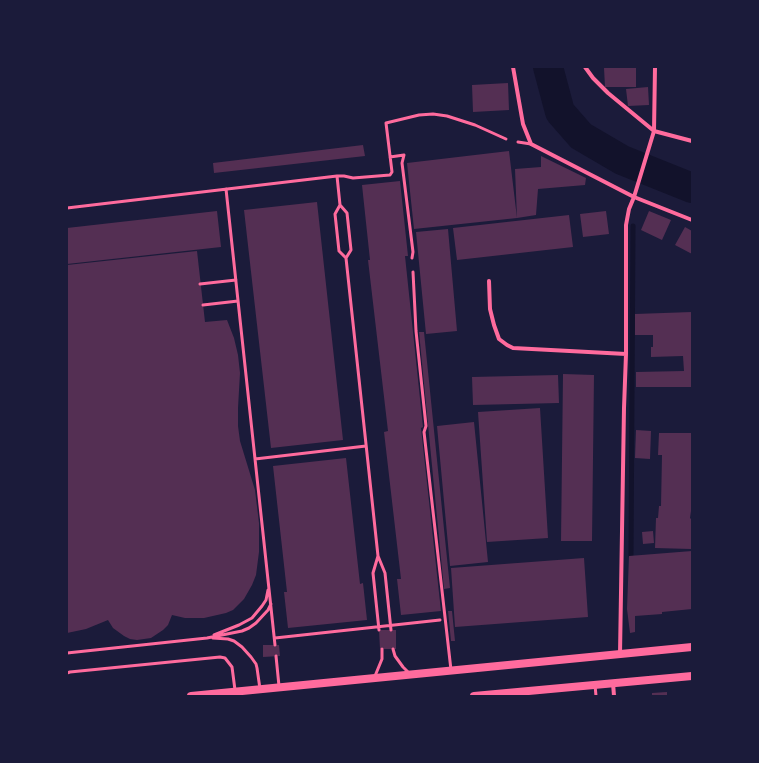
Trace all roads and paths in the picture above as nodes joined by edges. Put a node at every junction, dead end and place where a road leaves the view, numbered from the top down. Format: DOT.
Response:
graph roads {
  1 [pos="513,67"];
  2 [pos="585,67"];
  3 [pos="655,67"];
  4 [pos="654,131"];
  5 [pos="506,140"];
  6 [pos="692,141"];
  7 [pos="518,142"];
  8 [pos="531,144"];
  9 [pos="390,156"];
  10 [pos="337,176"];
  11 [pos="226,189"];
  12 [pos="634,197"];
  13 [pos="340,205"];
  14 [pos="67,208"];
  15 [pos="692,220"];
  16 [pos="414,223"];
  17 [pos="410,224"];
  18 [pos="346,258"];
  19 [pos="412,258"];
  20 [pos="413,272"];
  21 [pos="236,280"];
  22 [pos="489,281"];
  23 [pos="200,284"];
  24 [pos="238,301"];
  25 [pos="203,304"];
  26 [pos="626,354"];
  27 [pos="366,446"];
  28 [pos="255,459"];
  29 [pos="378,556"];
  30 [pos="269,586"];
  31 [pos="271,604"];
  32 [pos="440,620"];
  33 [pos="391,628"];
  34 [pos="379,629"];
  35 [pos="207,638"];
  36 [pos="274,638"];
  37 [pos="275,645"];
  38 [pos="692,647"];
  39 [pos="382,649"];
  40 [pos="393,649"];
  41 [pos="67,653"];
  42 [pos="620,654"];
  43 [pos="276,656"];
  44 [pos="451,670"];
  45 [pos="67,673"];
  46 [pos="411,674"];
  47 [pos="692,676"];
  48 [pos="374,678"];
  49 [pos="613,683"];
  50 [pos="595,685"];
  51 [pos="279,687"];
  52 [pos="260,689"];
  53 [pos="235,692"];
  54 [pos="550,692"];
  55 [pos="501,695"];
  56 [pos="191,696"];
  57 [pos="474,696"];
  58 [pos="596,696"];
  59 [pos="614,696"];
  1 -- 8 [label="street"];
  2 -- 4 [label="street"];
  3 -- 4 [label="street"];
  4 -- 6 [label="street"];
  4 -- 12 [label="street"];
  5 -- 9 [label="lane"];
  7 -- 8 [label="lane"];
  8 -- 12 [label="street"];
  9 -- 10 [label="lane"];
  9 -- 17 [label="lane"];
  10 -- 11 [label="lane"];
  10 -- 13 [label="lane"];
  11 -- 14 [label="lane"];
  11 -- 21 [label="lane"];
  12 -- 15 [label="street"];
  12 -- 26 [label="street"];
  13 -- 18 [label="lane"];
  13 -- 18 [label="lane"];
  16 -- 17 [label="lane"];
  17 -- 19 [label="lane"];
  18 -- 27 [label="lane"];
  20 -- 44 [label="lane"];
  21 -- 23 [label="lane"];
  21 -- 24 [label="lane"];
  22 -- 26 [label="street"];
  24 -- 25 [label="lane"];
  24 -- 28 [label="lane"];
  26 -- 42 [label="street"];
  27 -- 28 [label="lane"];
  27 -- 29 [label="lane"];
  28 -- 30 [label="lane"];
  29 -- 33 [label="lane"];
  29 -- 34 [label="lane"];
  30 -- 31 [label="lane"];
  30 -- 35 [label="lane"];
  31 -- 35 [label="lane"];
  31 -- 36 [label="lane"];
  32 -- 33 [label="lane"];
  33 -- 34 [label="lane"];
  34 -- 36 [label="lane"];
  35 -- 41 [label="lane"];
  35 -- 52 [label="lane"];
  36 -- 37 [label="lane"];
  38 -- 42 [label="main road"];
  39 -- 48 [label="lane"];
  40 -- 46 [label="lane"];
  42 -- 44 [label="main road"];
  43 -- 51 [label="lane"];
  44 -- 46 [label="main road"];
  45 -- 53 [label="lane"];
  46 -- 48 [label="main road"];
  47 -- 49 [label="main road"];
  48 -- 51 [label="main road"];
  49 -- 50 [label="main road"];
  49 -- 59 [label="street"];
  50 -- 54 [label="main road"];
  50 -- 58 [label="lane"];
  51 -- 52 [label="main road"];
  52 -- 53 [label="main road"];
  53 -- 56 [label="main road"];
  54 -- 55 [label="main road"];
  55 -- 57 [label="main road"];
}
